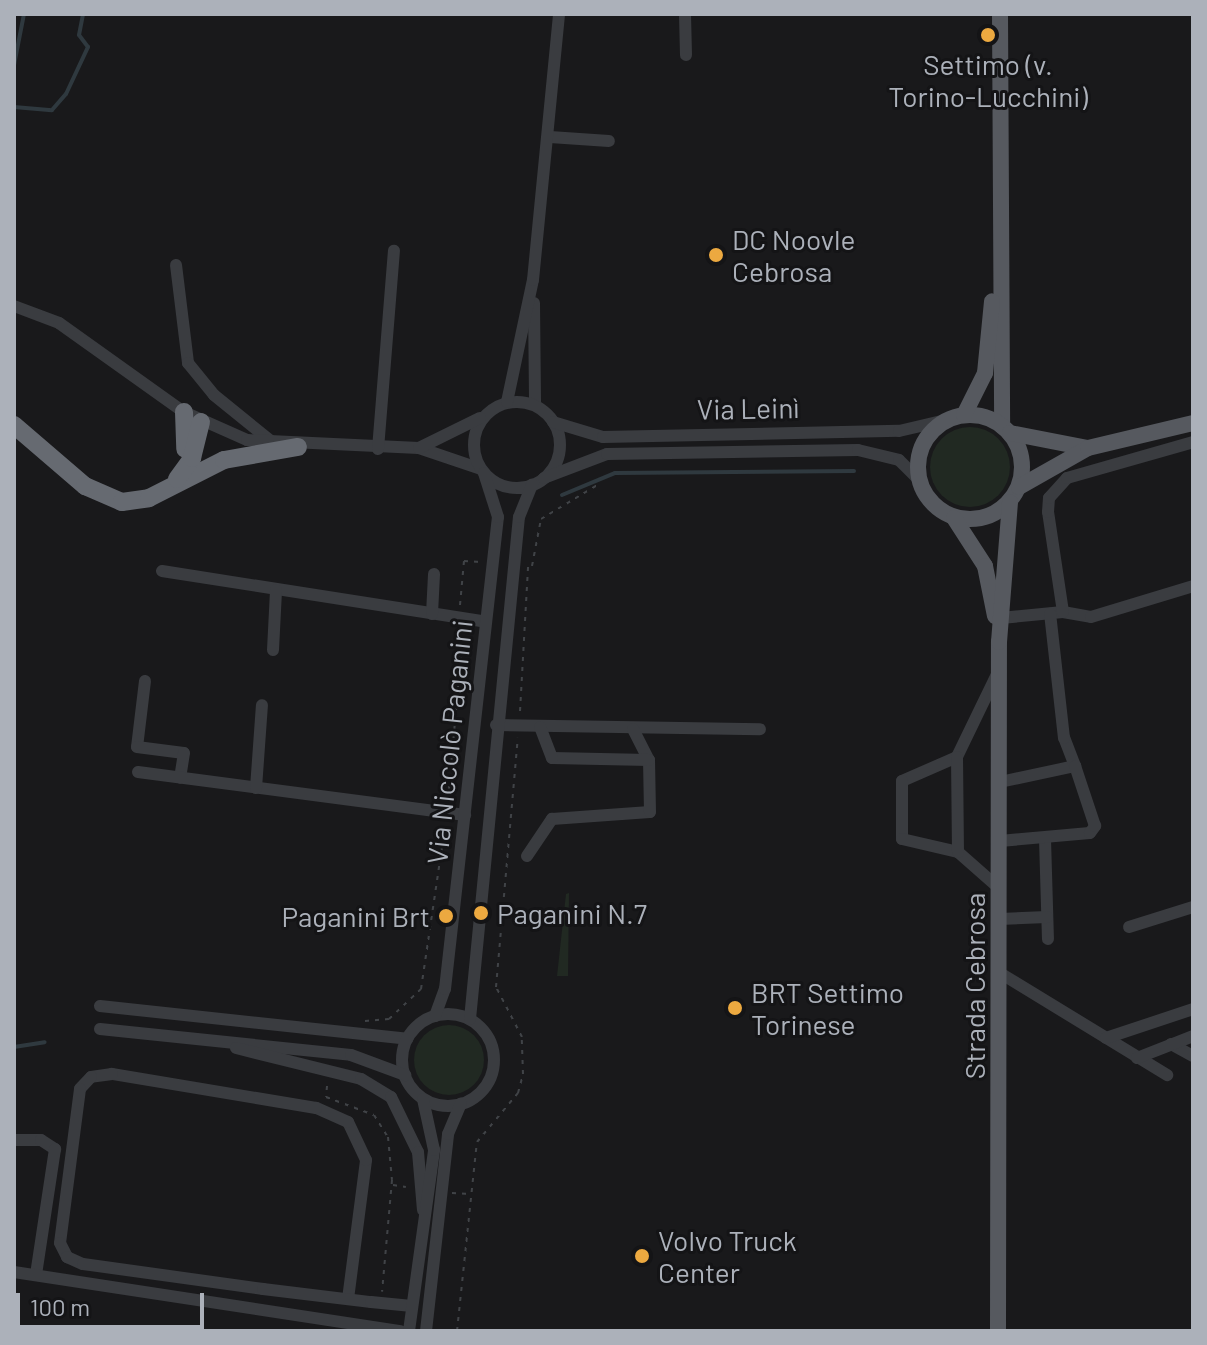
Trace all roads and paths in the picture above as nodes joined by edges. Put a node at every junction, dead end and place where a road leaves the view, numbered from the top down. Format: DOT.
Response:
graph roads {
  1 [pos="559,14"];
  2 [pos="685,14"];
  3 [pos="1000,14"];
  4 [pos="686,55"];
  5 [pos="550,137"];
  6 [pos="609,141"];
  7 [pos="394,251"];
  8 [pos="999,256"];
  9 [pos="176,265"];
  10 [pos="533,280"];
  11 [pos="14,306"];
  12 [pos="507,402"];
  13 [pos="535,405"];
  14 [pos="184,412"];
  15 [pos="964,415"];
  16 [pos="483,417"];
  17 [pos="946,420"];
  18 [pos="201,422"];
  19 [pos="553,422"];
  20 [pos="1193,423"];
  21 [pos="14,425"];
  22 [pos="1006,429"];
  23 [pos="1193,442"];
  24 [pos="277,446"];
  25 [pos="298,447"];
  26 [pos="419,448"];
  27 [pos="1088,448"];
  28 [pos="378,449"];
  29 [pos="187,463"];
  30 [pos="482,471"];
  31 [pos="544,478"];
  32 [pos="918,479"];
  33 [pos="175,481"];
  34 [pos="599,484"];
  35 [pos="532,485"];
  36 [pos="1019,487"];
  37 [pos="1010,502"];
  38 [pos="954,518"];
  39 [pos="485,563"];
  40 [pos="514,565"];
  41 [pos="532,567"];
  42 [pos="162,571"];
  43 [pos="434,574"];
  44 [pos="1193,586"];
  45 [pos="276,590"];
  46 [pos="1056,613"];
  47 [pos="432,614"];
  48 [pos="461,618"];
  49 [pos="1001,618"];
  50 [pos="486,622"];
  51 [pos="999,642"];
  52 [pos="273,650"];
  53 [pos="999,669"];
  54 [pos="145,681"];
  55 [pos="262,705"];
  56 [pos="496,725"];
  57 [pos="519,727"];
  58 [pos="540,727"];
  59 [pos="633,729"];
  60 [pos="760,729"];
  61 [pos="957,757"];
  62 [pos="649,760"];
  63 [pos="1075,766"];
  64 [pos="138,772"];
  65 [pos="180,778"];
  66 [pos="1000,782"];
  67 [pos="256,788"];
  68 [pos="446,813"];
  69 [pos="465,815"];
  70 [pos="1045,839"];
  71 [pos="1000,841"];
  72 [pos="958,852"];
  73 [pos="527,856"];
  74 [pos="1000,889"];
  75 [pos="1193,907"];
  76 [pos="1047,917"];
  77 [pos="1000,919"];
  78 [pos="1129,927"];
  79 [pos="1048,939"];
  80 [pos="1000,973"];
  81 [pos="100,1006"];
  82 [pos="1193,1009"];
  83 [pos="435,1016"];
  84 [pos="470,1019"];
  85 [pos="351,1020"];
  86 [pos="100,1029"];
  87 [pos="1193,1036"];
  88 [pos="1106,1038"];
  89 [pos="407,1039"];
  90 [pos="1171,1044"];
  91 [pos="234,1047"];
  92 [pos="1193,1056"];
  93 [pos="1137,1058"];
  94 [pos="330,1071"];
  95 [pos="405,1075"];
  96 [pos="1167,1075"];
  97 [pos="422,1098"];
  98 [pos="461,1104"];
  99 [pos="14,1140"];
  100 [pos="423,1210"];
  101 [pos="14,1272"];
  102 [pos="36,1275"];
  103 [pos="348,1299"];
  104 [pos="382,1303"];
  105 [pos="412,1306"];
  106 [pos="401,1331"];
  107 [pos="409,1331"];
  108 [pos="426,1331"];
  109 [pos="457,1331"];
  110 [pos="998,1331"];
  1 -- 5 [label="street"];
  2 -- 4 [label="street"];
  3 -- 8 [label="main road"];
  5 -- 6 [label="street"];
  5 -- 10 [label="street"];
  7 -- 28 [label="street"];
  8 -- 15 [label="main road"];
  8 -- 22 [label="main road"];
  9 -- 24 [label="street"];
  10 -- 12 [label="street"];
  10 -- 13 [label="street"];
  11 -- 14 [label="street"];
  12 -- 13 [label="street"];
  12 -- 16 [label="street"];
  13 -- 19 [label="street"];
  14 -- 18 [label="street"];
  14 -- 29 [label="highway"];
  15 -- 17 [label="main road"];
  15 -- 22 [label="main road"];
  16 -- 26 [label="street"];
  16 -- 30 [label="street"];
  17 -- 19 [label="street, Via Leinì"];
  17 -- 32 [label="main road"];
  18 -- 24 [label="street"];
  18 -- 29 [label="highway"];
  19 -- 31 [label="street"];
  20 -- 27 [label="main road"];
  21 -- 33 [label="highway"];
  22 -- 27 [label="main road"];
  22 -- 36 [label="main road"];
  23 -- 46 [label="street"];
  24 -- 25 [label="street"];
  25 -- 28 [label="street"];
  25 -- 33 [label="highway"];
  26 -- 28 [label="street"];
  26 -- 30 [label="street"];
  27 -- 36 [label="main road"];
  29 -- 33 [label="highway"];
  30 -- 35 [label="street"];
  30 -- 50 [label="street, Via Niccolò Paganini"];
  31 -- 32 [label="street, Via Leinì"];
  31 -- 35 [label="street"];
  32 -- 38 [label="main road"];
  34 -- 41 [label="path"];
  35 -- 40 [label="street, Via Niccolò Paganini"];
  36 -- 37 [label="main road"];
  37 -- 38 [label="main road"];
  37 -- 49 [label="main road"];
  38 -- 51 [label="main road"];
  39 -- 48 [label="path"];
  40 -- 41 [label="path"];
  40 -- 56 [label="street, Via Niccolò Paganini"];
  41 -- 57 [label="path"];
  42 -- 45 [label="street"];
  43 -- 47 [label="street"];
  44 -- 46 [label="street"];
  45 -- 47 [label="street"];
  45 -- 52 [label="street"];
  46 -- 49 [label="street"];
  46 -- 63 [label="street"];
  47 -- 48 [label="street"];
  48 -- 50 [label="street"];
  48 -- 68 [label="path"];
  49 -- 51 [label="main road"];
  50 -- 69 [label="street, Via Niccolò Paganini"];
  51 -- 53 [label="main road, Strada Cebrosa"];
  53 -- 61 [label="street"];
  53 -- 66 [label="main road, Strada Cebrosa"];
  54 -- 65 [label="street"];
  55 -- 67 [label="street"];
  56 -- 57 [label="street"];
  56 -- 84 [label="street, Via Niccolò Paganini"];
  57 -- 58 [label="street"];
  57 -- 109 [label="path"];
  58 -- 59 [label="street"];
  58 -- 62 [label="street"];
  59 -- 60 [label="street"];
  59 -- 62 [label="street"];
  61 -- 72 [label="street"];
  61 -- 72 [label="street"];
  62 -- 73 [label="street"];
  63 -- 66 [label="street"];
  63 -- 70 [label="street"];
  64 -- 65 [label="street"];
  65 -- 67 [label="street"];
  66 -- 71 [label="main road, Strada Cebrosa"];
  67 -- 68 [label="street"];
  68 -- 69 [label="street"];
  68 -- 85 [label="path"];
  69 -- 83 [label="street, Via Niccolò Paganini"];
  70 -- 71 [label="street"];
  70 -- 76 [label="street"];
  71 -- 74 [label="main road, Strada Cebrosa"];
  72 -- 74 [label="street"];
  74 -- 77 [label="main road, Strada Cebrosa"];
  75 -- 78 [label="street"];
  76 -- 77 [label="street"];
  76 -- 79 [label="street"];
  77 -- 80 [label="main road, Strada Cebrosa"];
  80 -- 88 [label="street"];
  80 -- 110 [label="main road, Strada Cebrosa"];
  81 -- 89 [label="street"];
  82 -- 88 [label="street"];
  83 -- 84 [label="street"];
  83 -- 89 [label="street"];
  84 -- 98 [label="street"];
  86 -- 91 [label="street"];
  87 -- 90 [label="street"];
  88 -- 93 [label="street"];
  89 -- 95 [label="street"];
  90 -- 92 [label="street"];
  90 -- 93 [label="street"];
  91 -- 94 [label="street"];
  91 -- 95 [label="street"];
  93 -- 96 [label="street"];
  94 -- 100 [label="street"];
  94 -- 104 [label="path"];
  95 -- 97 [label="street"];
  97 -- 98 [label="street"];
  97 -- 100 [label="street"];
  98 -- 108 [label="street"];
  99 -- 102 [label="street"];
  100 -- 105 [label="street"];
  101 -- 102 [label="street"];
  102 -- 106 [label="street"];
  103 -- 103 [label="street"];
  103 -- 104 [label="street"];
  104 -- 105 [label="street"];
  105 -- 107 [label="street"];
}
